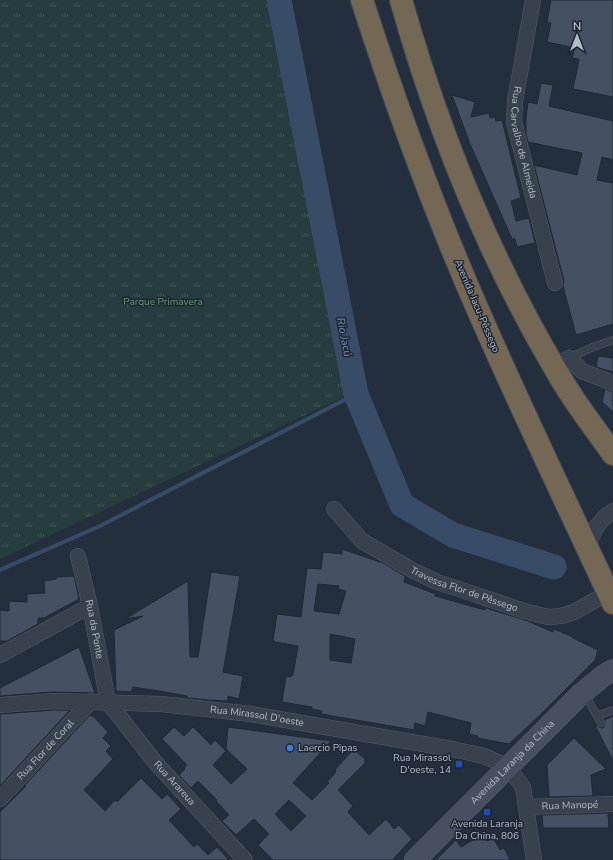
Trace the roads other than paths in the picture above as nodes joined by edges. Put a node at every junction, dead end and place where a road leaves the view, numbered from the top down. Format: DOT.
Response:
graph roads {
  1 [pos="362,0"];
  2 [pos="401,0"];
  3 [pos="533,0"];
  4 [pos="555,283"];
  5 [pos="613,340"];
  6 [pos="562,363"];
  7 [pos="613,383"];
  8 [pos="613,454"];
  9 [pos="334,509"];
  10 [pos="613,511"];
  11 [pos="587,548"];
  12 [pos="78,556"];
  13 [pos="611,598"];
  14 [pos="90,606"];
  15 [pos="0,655"];
  16 [pos="613,670"];
  17 [pos="584,692"];
  18 [pos="91,701"];
  19 [pos="108,702"];
  20 [pos="0,704"];
  21 [pos="613,710"];
  22 [pos="508,767"];
  23 [pos="0,799"];
  24 [pos="613,804"];
  25 [pos="527,806"];
  26 [pos="245,860"];
  27 [pos="415,860"];
  28 [pos="534,860"];
  1 -- 11 [label="highway, Avenida Jacu-Pêssego"];
  2 -- 6 [label="highway"];
  3 -- 4 [label="street, Rua Carvalho de Almeida"];
  5 -- 6 [label="lane"];
  6 -- 7 [label="street"];
  6 -- 8 [label="highway"];
  9 -- 13 [label="street, Travessa Flor de Pêssego"];
  10 -- 11 [label="street"];
  11 -- 13 [label="highway, Avenida Jacu-Pêssego"];
  12 -- 14 [label="street, Rua da Ponte"];
  14 -- 15 [label="street"];
  14 -- 19 [label="street, Rua da Ponte"];
  16 -- 17 [label="street, Avenida Laranja da China"];
  17 -- 21 [label="lane"];
  17 -- 22 [label="street, Avenida Laranja da China"];
  18 -- 19 [label="street, Rua Mirassol D'oeste"];
  18 -- 20 [label="street, Rua Mirassol D'oeste"];
  18 -- 23 [label="street, Rua Flor de Coral"];
  19 -- 22 [label="street, Rua Mirassol D'oeste"];
  19 -- 26 [label="street, Rua Arareua"];
  22 -- 25 [label="street"];
  22 -- 27 [label="street, Avenida Laranja da China"];
  24 -- 25 [label="street, Rua Manopé"];
  25 -- 28 [label="street"];
}
